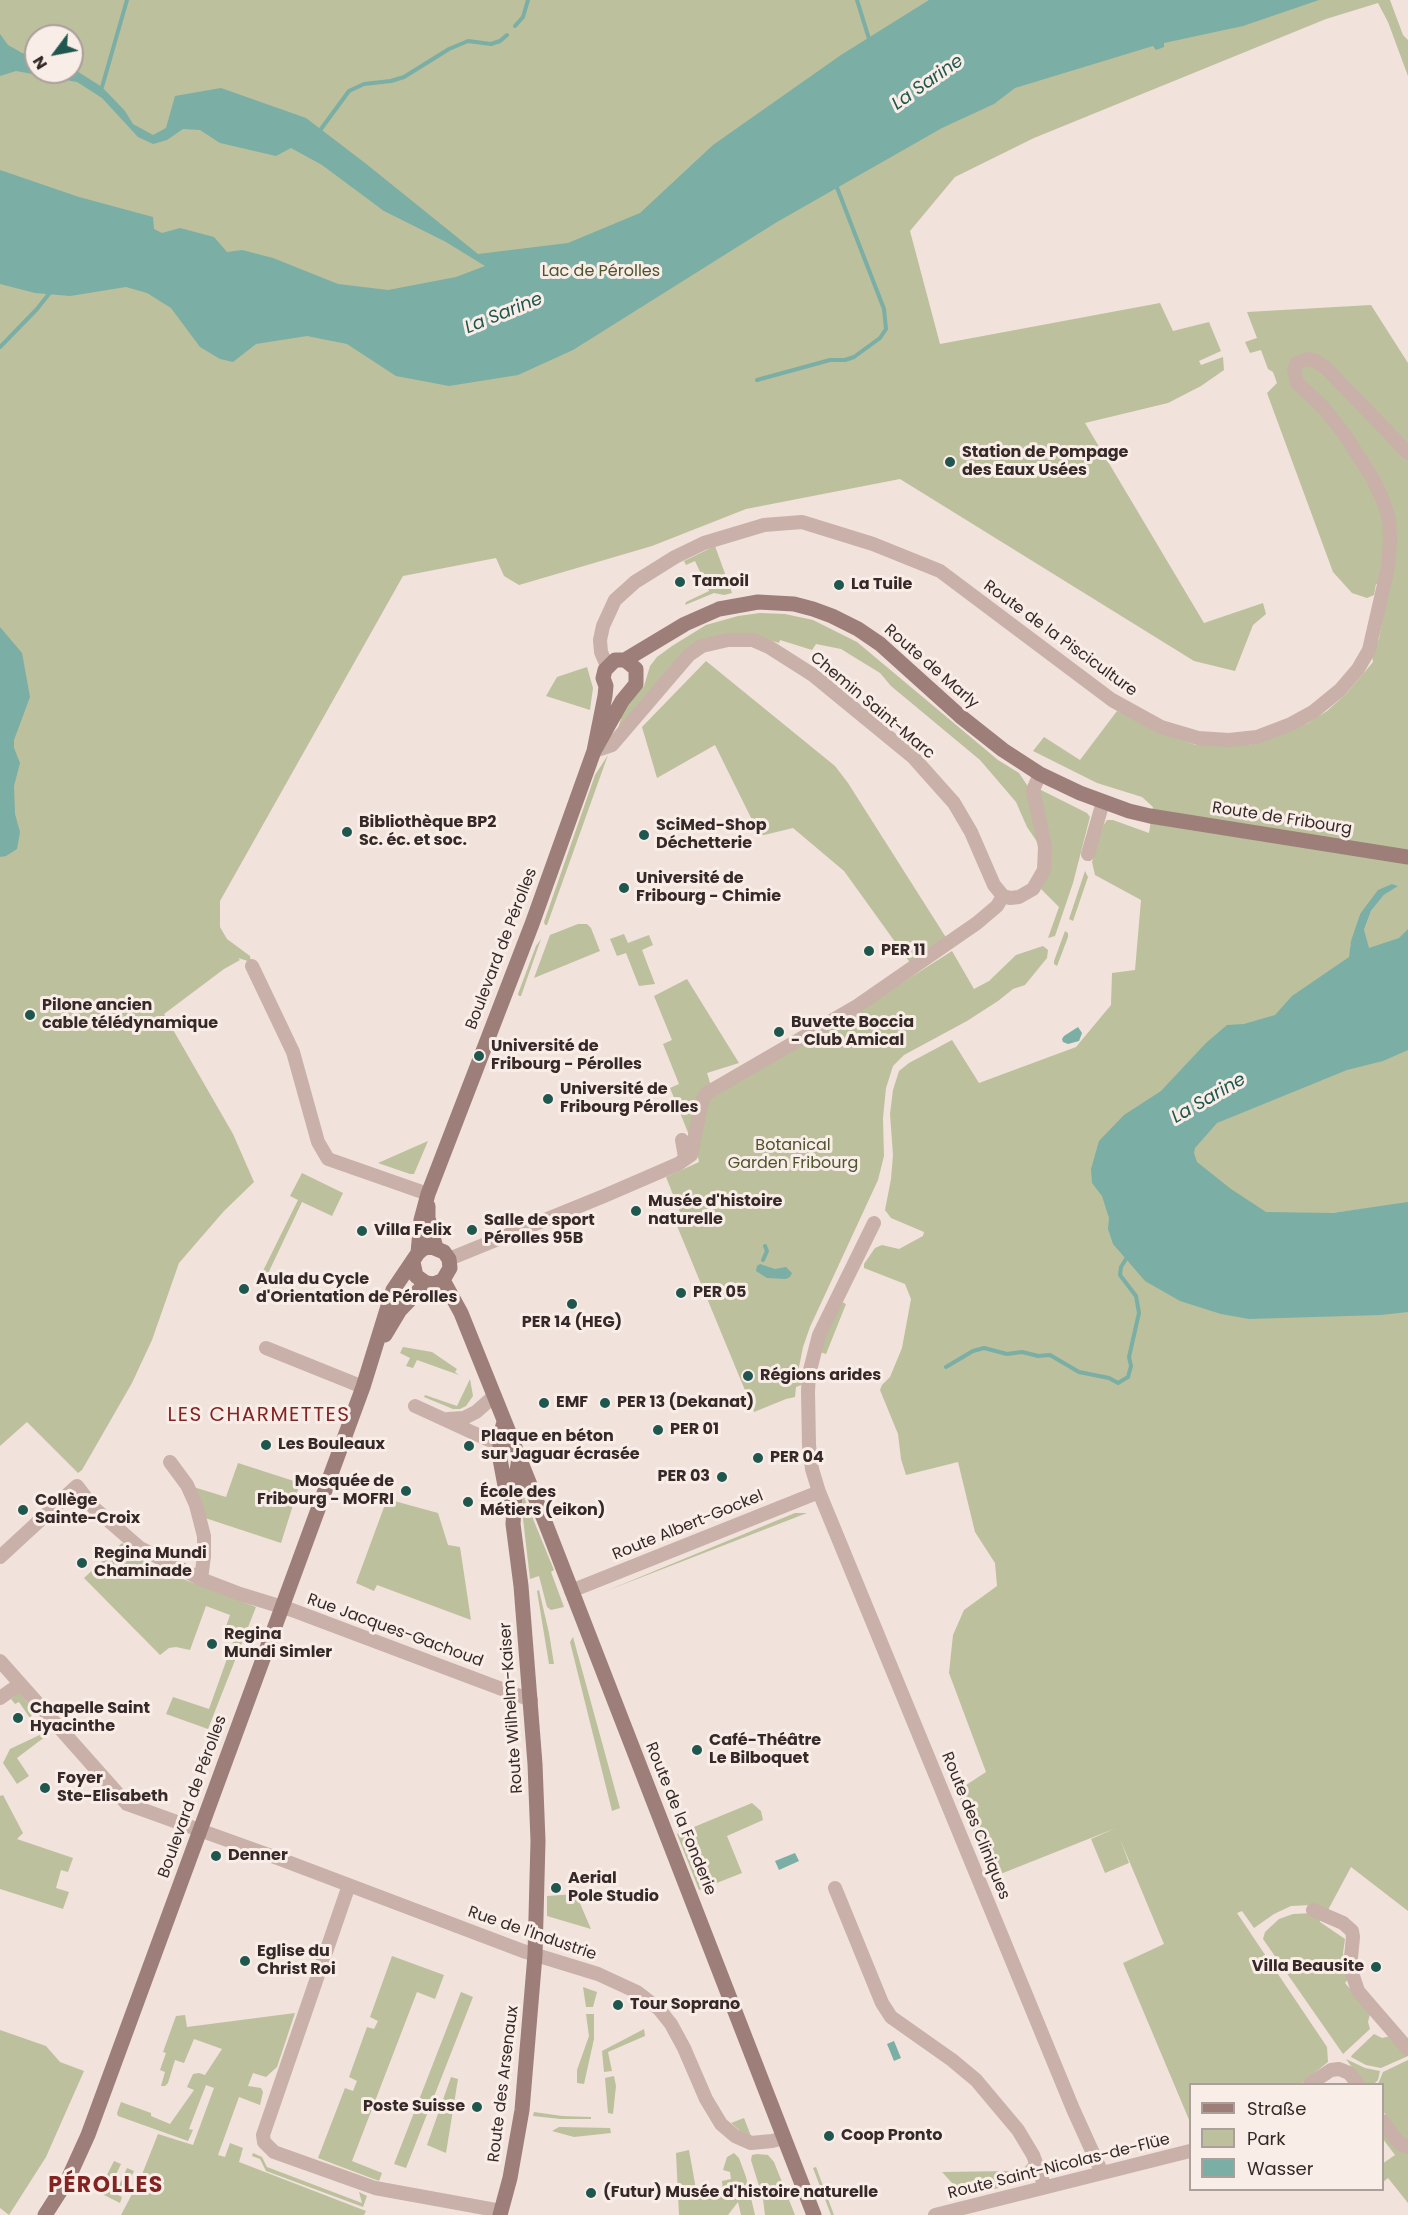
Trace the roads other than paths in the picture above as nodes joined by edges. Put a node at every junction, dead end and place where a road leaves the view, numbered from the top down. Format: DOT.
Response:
graph roads {
  1 [pos="1408,453"];
  2 [pos="678,628"];
  3 [pos="625,660"];
  4 [pos="607,666"];
  5 [pos="638,674"];
  6 [pos="606,686"];
  7 [pos="626,693"];
  8 [pos="594,751"];
  9 [pos="1040,774"];
  10 [pos="1103,802"];
  11 [pos="1150,816"];
  12 [pos="1088,854"];
  13 [pos="1408,857"];
  14 [pos="1003,896"];
  15 [pos="252,966"];
  16 [pos="682,1140"];
  17 [pos="685,1157"];
  18 [pos="428,1194"];
  19 [pos="874,1223"];
  20 [pos="436,1248"];
  21 [pos="415,1257"];
  22 [pos="449,1259"];
  23 [pos="443,1280"];
  24 [pos="426,1283"];
  25 [pos="266,1348"];
  26 [pos="374,1357"];
  27 [pos="363,1387"];
  28 [pos="493,1397"];
  29 [pos="416,1406"];
  30 [pos="446,1419"];
  31 [pos="505,1438"];
  32 [pos="519,1458"];
  33 [pos="170,1462"];
  34 [pos="819,1492"];
  35 [pos="513,1524"];
  36 [pos="0,1557"];
  37 [pos="201,1579"];
  38 [pos="571,1591"];
  39 [pos="282,1607"];
  40 [pos="0,1661"];
  41 [pos="20,1684"];
  42 [pos="0,1698"];
  43 [pos="531,1700"];
  44 [pos="200,1831"];
  45 [pos="349,1885"];
  46 [pos="835,1888"];
  47 [pos="1313,1910"];
  48 [pos="536,1955"];
  49 [pos="1408,2049"];
  50 [pos="1313,2083"];
  51 [pos="1356,2083"];
  52 [pos="1384,2122"];
  53 [pos="784,2138"];
  54 [pos="1408,2147"];
  55 [pos="1189,2151"];
  56 [pos="1102,2173"];
  57 [pos="1045,2187"];
  58 [pos="501,2213"];
  59 [pos="45,2215"];
  60 [pos="814,2215"];
  61 [pos="935,2215"];
  1 -- 4 [label="street, Route de la Pisciculture"];
  2 -- 3 [label="main road, Route de Marly"];
  2 -- 5 [label="main road, Route de Marly"];
  2 -- 9 [label="main road, Route de Marly"];
  3 -- 4 [label="main road"];
  3 -- 5 [label="main road"];
  4 -- 6 [label="main road"];
  5 -- 7 [label="main road"];
  6 -- 7 [label="main road"];
  6 -- 8 [label="main road"];
  7 -- 8 [label="main road"];
  8 -- 14 [label="street, Chemin Saint-Marc"];
  8 -- 18 [label="main road, Boulevard de Pérolles"];
  9 -- 10 [label="main road, Route de Marly"];
  9 -- 14 [label="street"];
  10 -- 11 [label="main road, Route de Marly"];
  10 -- 12 [label="street"];
  11 -- 13 [label="main road, Route de Fribourg"];
  14 -- 17 [label="street"];
  15 -- 18 [label="street"];
  16 -- 17 [label="street"];
  17 -- 22 [label="street"];
  18 -- 20 [label="main road"];
  18 -- 21 [label="main road, Boulevard de Pérolles"];
  19 -- 34 [label="street, Route des Cliniques"];
  20 -- 21 [label="main road"];
  20 -- 22 [label="main road"];
  21 -- 24 [label="main road"];
  21 -- 26 [label="main road, Boulevard de Pérolles"];
  22 -- 23 [label="main road"];
  23 -- 24 [label="main road"];
  23 -- 28 [label="main road"];
  24 -- 26 [label="main road, Boulevard de Pérolles"];
  25 -- 27 [label="street"];
  26 -- 27 [label="main road, Boulevard de Pérolles"];
  27 -- 39 [label="main road, Boulevard de Pérolles"];
  28 -- 30 [label="street"];
  28 -- 31 [label="main road"];
  29 -- 30 [label="street"];
  30 -- 31 [label="street"];
  31 -- 32 [label="main road, Route de la Fonderie"];
  31 -- 35 [label="main road"];
  32 -- 35 [label="main road, Route Wilhelm-Kaiser"];
  32 -- 38 [label="main road, Route de la Fonderie"];
  33 -- 37 [label="street"];
  34 -- 38 [label="street, Route Albert-Gockel"];
  34 -- 56 [label="street, Route des Cliniques"];
  35 -- 43 [label="main road, Route Wilhelm-Kaiser"];
  36 -- 37 [label="street, Rue Jacques-Gachoud"];
  37 -- 39 [label="street, Rue Jacques-Gachoud"];
  38 -- 53 [label="main road, Route de la Fonderie"];
  39 -- 43 [label="street, Rue Jacques-Gachoud"];
  39 -- 44 [label="main road, Boulevard de Pérolles"];
  40 -- 41 [label="street, Rue de l'Industrie"];
  41 -- 42 [label="street"];
  41 -- 44 [label="street, Rue de l'Industrie"];
  43 -- 48 [label="main road, Route Wilhelm-Kaiser"];
  44 -- 45 [label="street, Rue de l'Industrie"];
  44 -- 59 [label="main road, Boulevard de Pérolles"];
  45 -- 48 [label="street, Rue de l'Industrie"];
  45 -- 58 [label="street"];
  46 -- 57 [label="street"];
  47 -- 49 [label="street"];
  48 -- 53 [label="street, Rue de l'Industrie"];
  48 -- 58 [label="main road, Route des Arsenaux"];
  50 -- 51 [label="street"];
  52 -- 54 [label="street"];
  53 -- 60 [label="main road, Route de la Fonderie"];
  55 -- 56 [label="street, Route Saint-Nicolas-de-Flüe"];
  56 -- 57 [label="street, Route Saint-Nicolas-de-Flüe"];
  57 -- 61 [label="street, Route Saint-Nicolas-de-Flüe"];
}
